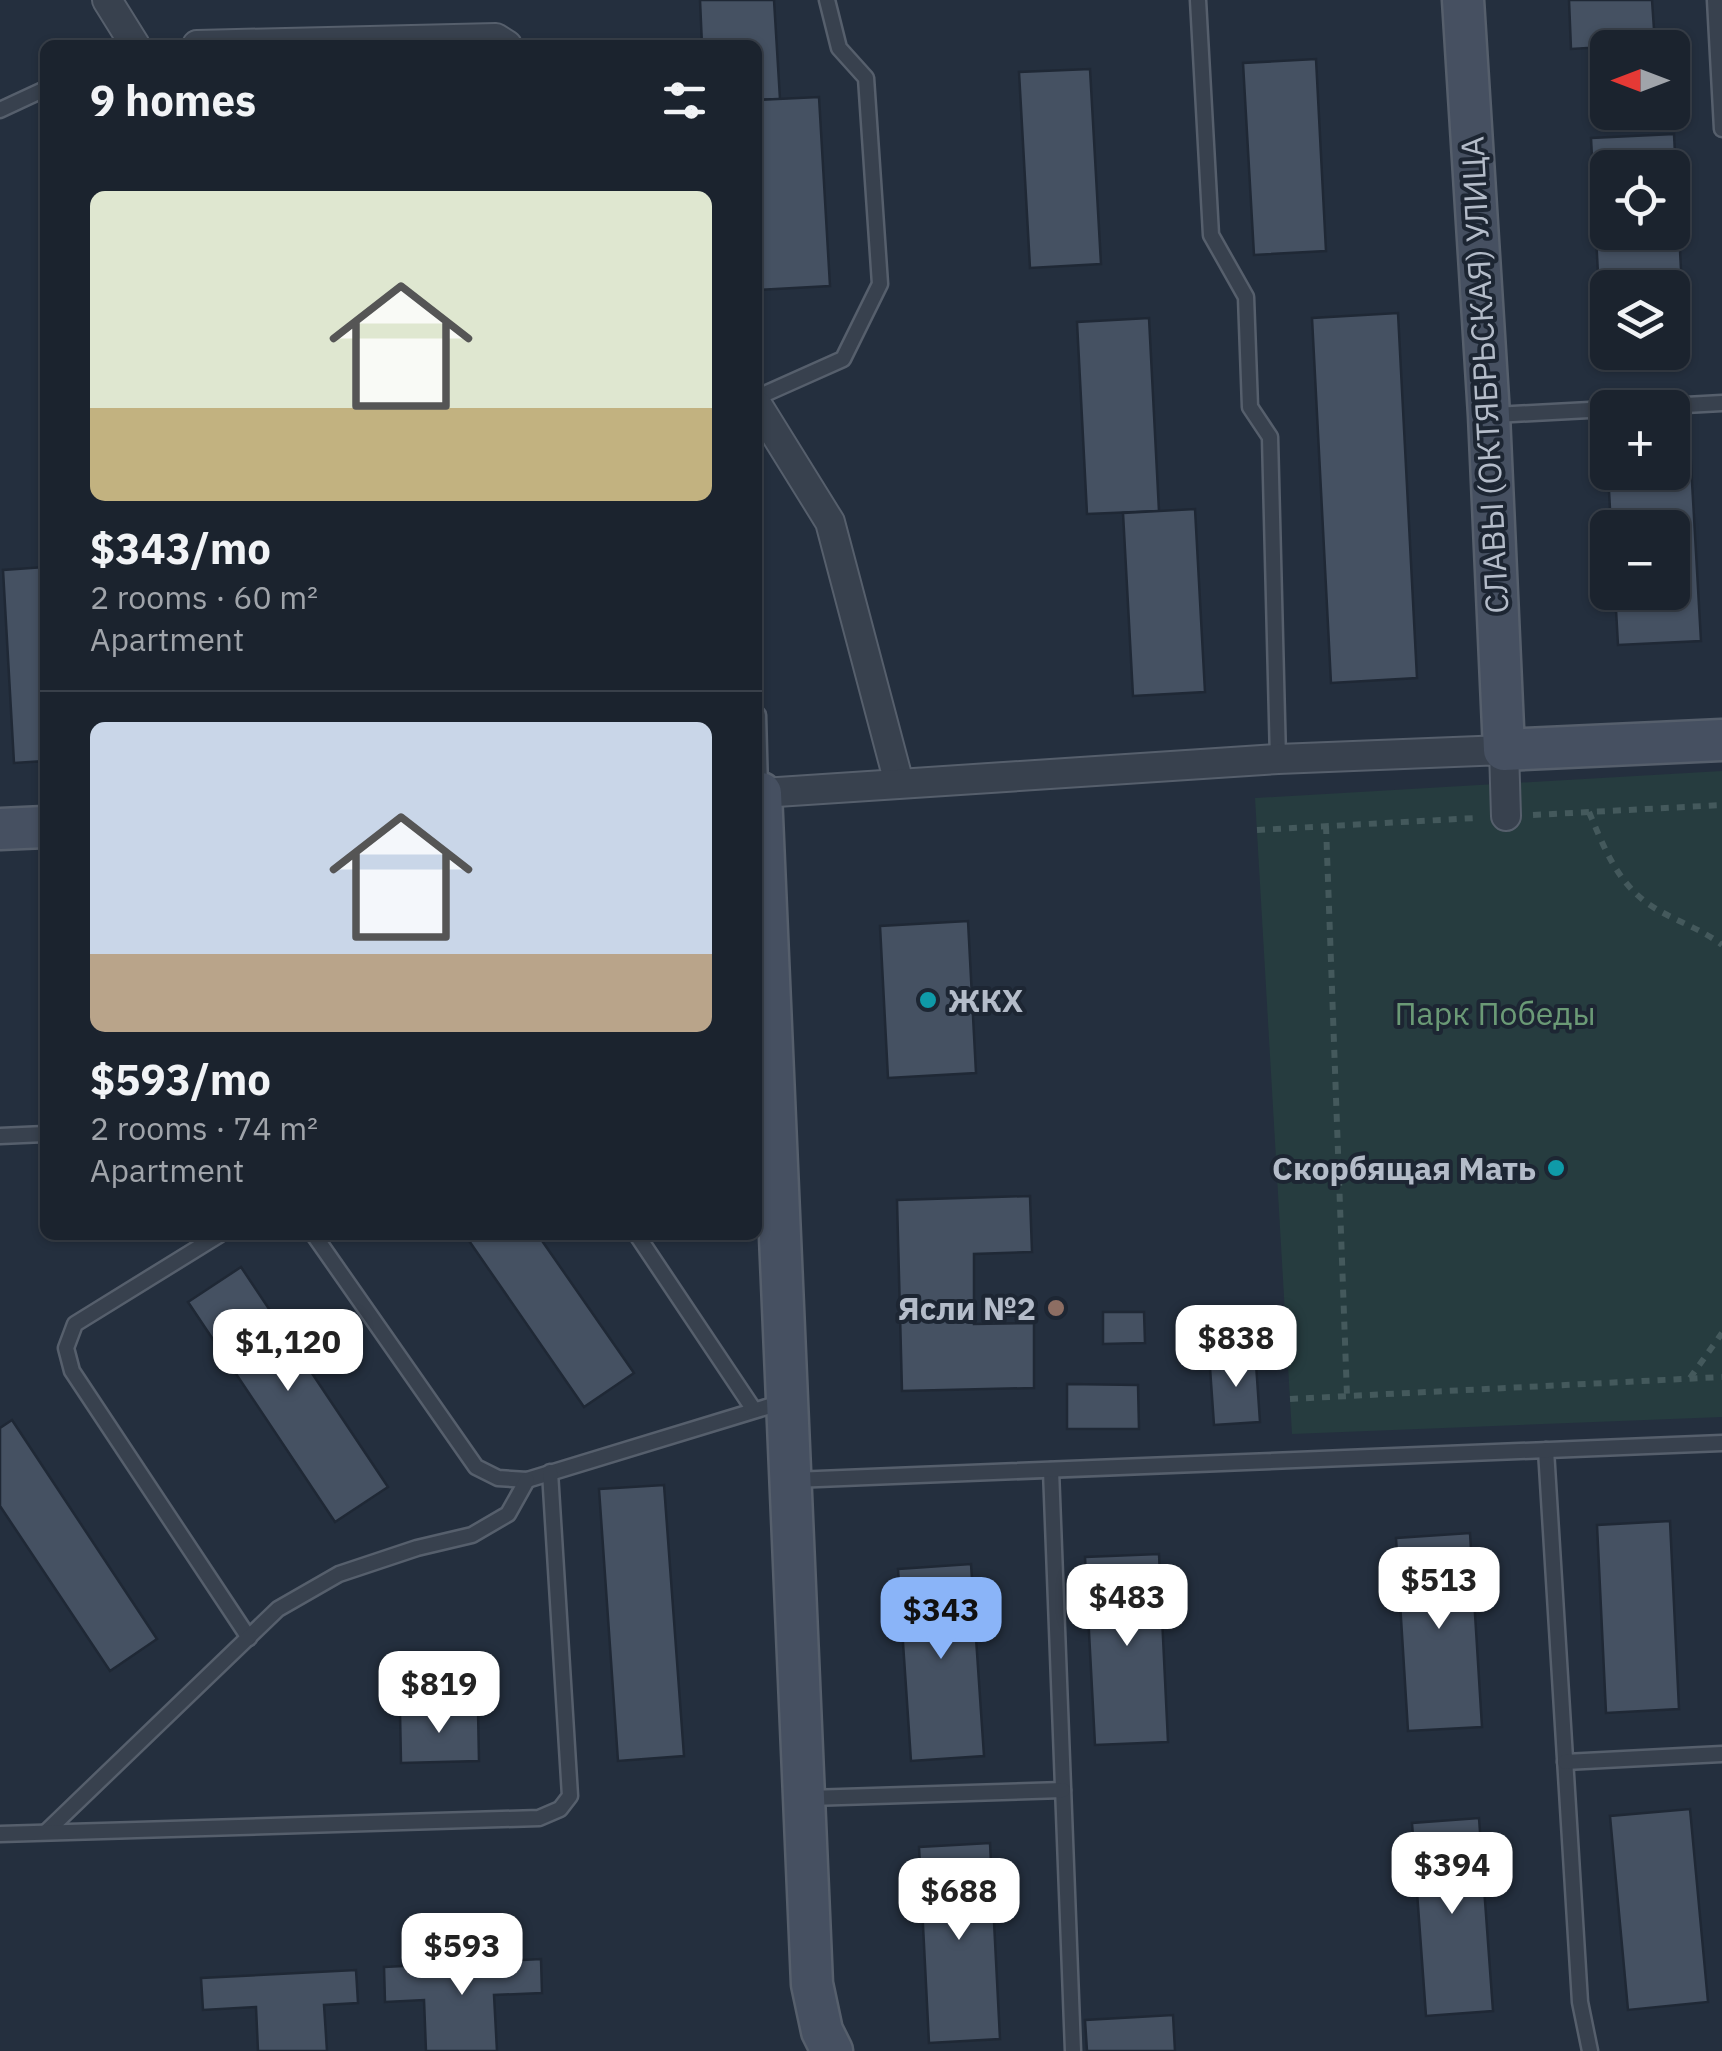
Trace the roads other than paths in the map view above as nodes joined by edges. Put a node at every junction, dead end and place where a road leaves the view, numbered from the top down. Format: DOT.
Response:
graph roads {
  1 [pos="107,0"];
  2 [pos="827,0"];
  3 [pos="1198,0"];
  4 [pos="1463,0"];
  5 [pos="1715,0"];
  6 [pos="133,40"];
  7 [pos="443,40"];
  8 [pos="499,40"];
  9 [pos="40,91"];
  10 [pos="0,110"];
  11 [pos="1722,129"];
  12 [pos="762,395"];
  13 [pos="1722,403"];
  14 [pos="1690,405"];
  15 [pos="1590,410"];
  16 [pos="762,412"];
  17 [pos="1489,415"];
  18 [pos="1722,740"];
  19 [pos="1504,750"];
  20 [pos="1278,760"];
  21 [pos="899,783"];
  22 [pos="762,793"];
  23 [pos="1506,816"];
  24 [pos="40,827"];
  25 [pos="0,829"];
  26 [pos="762,946"];
  27 [pos="40,1134"];
  28 [pos="0,1136"];
  29 [pos="211,1240"];
  30 [pos="317,1240"];
  31 [pos="641,1240"];
  32 [pos="771,1405"];
  33 [pos="1722,1443"];
  34 [pos="1546,1450"];
  35 [pos="1051,1470"];
  36 [pos="550,1472"];
  37 [pos="527,1480"];
  38 [pos="792,1480"];
  39 [pos="248,1638"];
  40 [pos="1722,1754"];
  41 [pos="1565,1762"];
  42 [pos="1063,1790"];
  43 [pos="806,1798"];
  44 [pos="46,1832"];
  45 [pos="0,1834"];
  46 [pos="832,2051"];
  47 [pos="1073,2051"];
  48 [pos="1590,2051"];
  1 -- 6 [label="street"];
  2 -- 12 [label="lane"];
  3 -- 20 [label="lane"];
  4 -- 17 [label="street, СЛАВЫ (ОКТЯБРЬСКАЯ) УЛИЦА"];
  5 -- 11 [label="lane"];
  7 -- 8 [label="street"];
  9 -- 10 [label="lane"];
  13 -- 14 [label="lane"];
  15 -- 17 [label="lane"];
  16 -- 21 [label="street"];
  17 -- 19 [label="street, СЛАВЫ (ОКТЯБРЬСКАЯ) УЛИЦА"];
  18 -- 19 [label="street"];
  19 -- 20 [label="street"];
  19 -- 23 [label="street"];
  20 -- 21 [label="street"];
  21 -- 22 [label="street"];
  24 -- 25 [label="street"];
  26 -- 32 [label="street"];
  27 -- 28 [label="lane"];
  29 -- 39 [label="lane"];
  30 -- 37 [label="lane"];
  31 -- 32 [label="lane"];
  32 -- 36 [label="lane"];
  32 -- 38 [label="street"];
  33 -- 34 [label="lane"];
  34 -- 35 [label="lane"];
  34 -- 41 [label="lane"];
  35 -- 38 [label="lane"];
  35 -- 42 [label="lane"];
  36 -- 37 [label="lane"];
  36 -- 44 [label="lane"];
  37 -- 39 [label="lane"];
  38 -- 43 [label="street"];
  39 -- 44 [label="lane"];
  40 -- 41 [label="lane"];
  41 -- 48 [label="lane"];
  42 -- 43 [label="lane"];
  42 -- 47 [label="lane"];
  43 -- 46 [label="street"];
  44 -- 45 [label="lane"];
}
